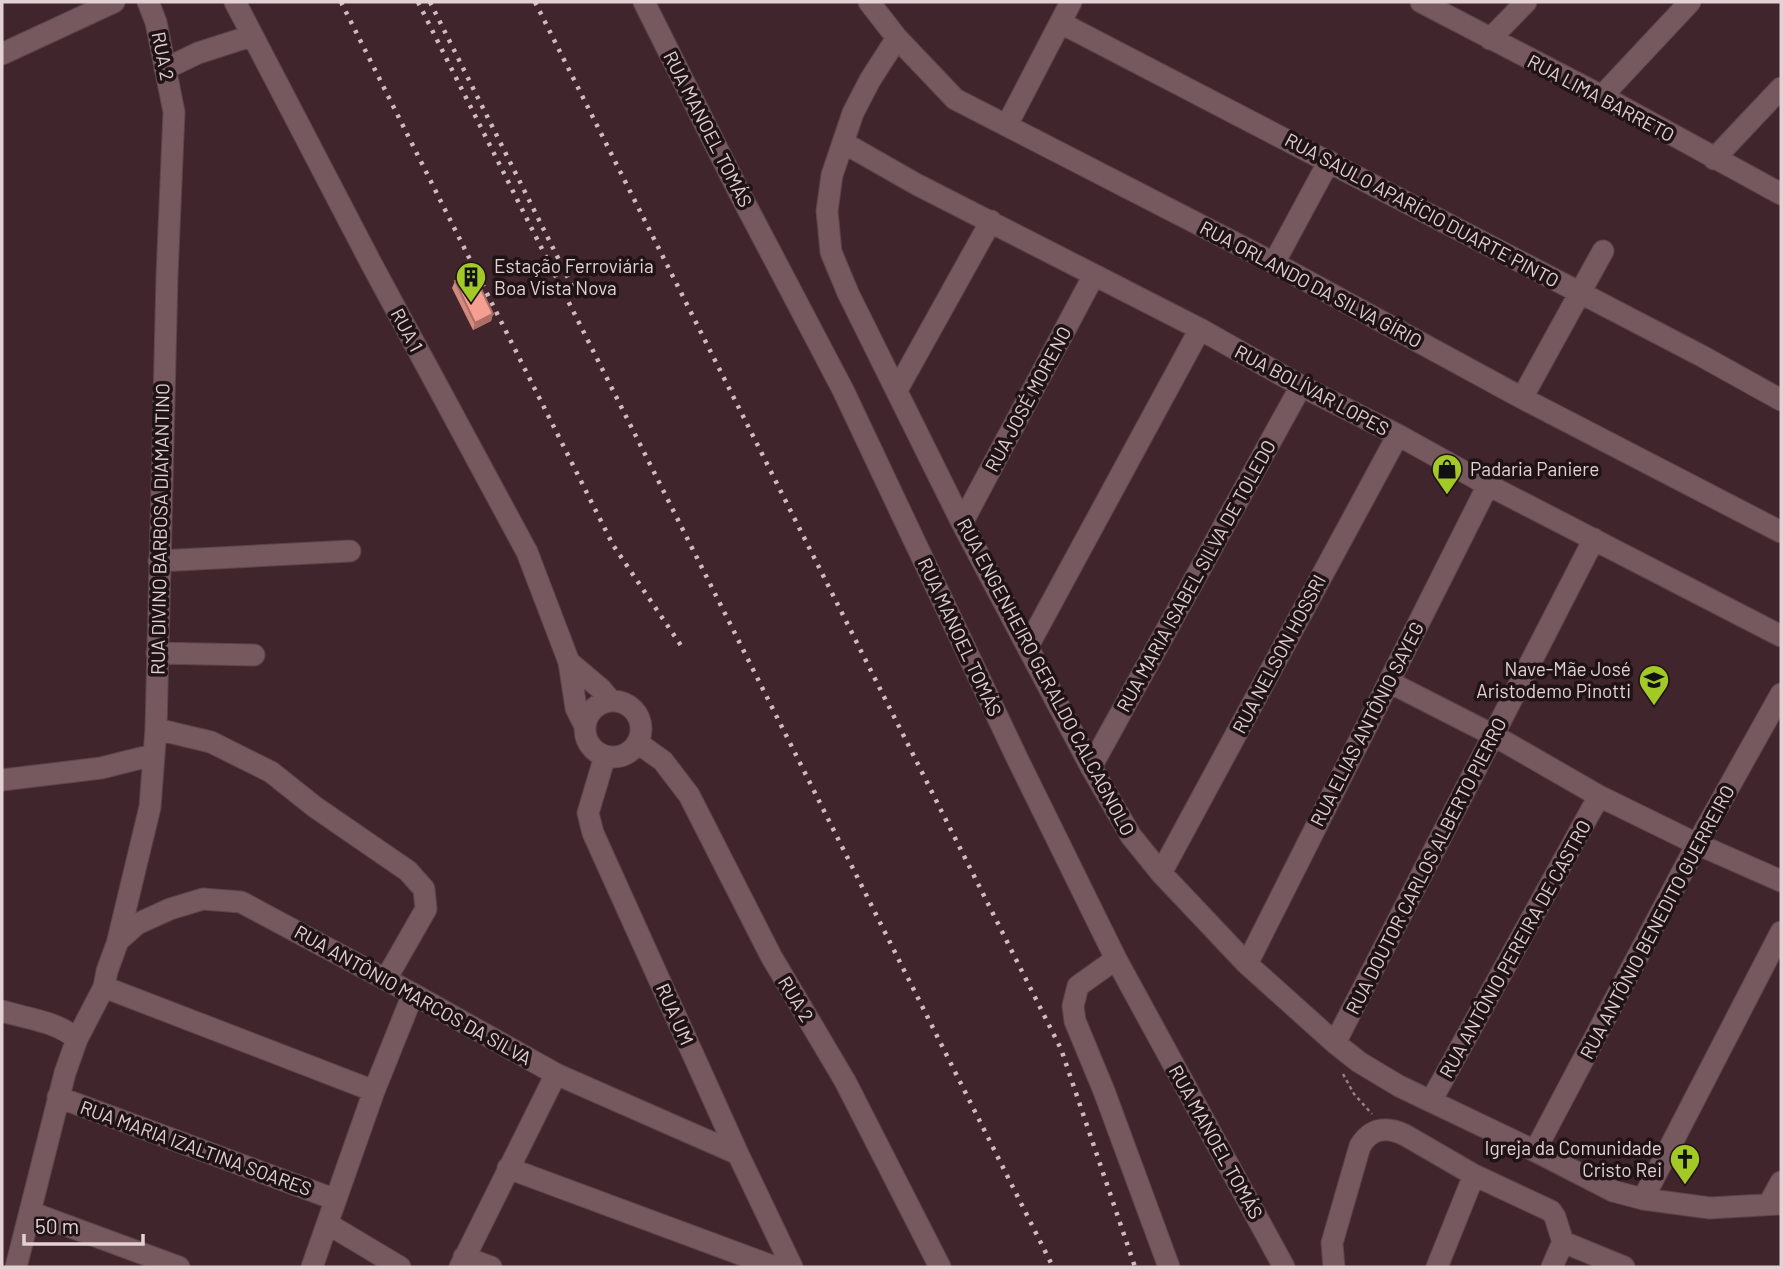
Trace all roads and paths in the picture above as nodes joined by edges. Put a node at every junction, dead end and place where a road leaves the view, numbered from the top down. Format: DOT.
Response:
graph roads {
  1 [pos="114,2"];
  2 [pos="148,2"];
  3 [pos="235,2"];
  4 [pos="644,2"];
  5 [pos="869,2"];
  6 [pos="1071,2"];
  7 [pos="1420,2"];
  8 [pos="1526,2"];
  9 [pos="1690,2"];
  10 [pos="1061,23"];
  11 [pos="251,36"];
  12 [pos="897,38"];
  13 [pos="1490,39"];
  14 [pos="2,54"];
  15 [pos="166,69"];
  16 [pos="1781,88"];
  17 [pos="1602,96"];
  18 [pos="174,112"];
  19 [pos="1007,125"];
  20 [pos="844,143"];
  21 [pos="1714,159"];
  22 [pos="1329,161"];
  23 [pos="1781,194"];
  24 [pos="991,220"];
  25 [pos="1603,251"];
  26 [pos="1274,263"];
  27 [pos="1094,275"];
  28 [pos="1582,294"];
  29 [pos="1200,329"];
  30 [pos="1301,386"];
  31 [pos="897,390"];
  32 [pos="1522,398"];
  33 [pos="1781,400"];
  34 [pos="1398,435"];
  35 [pos="1489,485"];
  36 [pos="962,523"];
  37 [pos="1781,532"];
  38 [pos="1594,539"];
  39 [pos="349,551"];
  40 [pos="159,561"];
  41 [pos="1781,636"];
  42 [pos="1028,646"];
  43 [pos="157,653"];
  44 [pos="254,655"];
  45 [pos="569,662"];
  46 [pos="1389,682"];
  47 [pos="1781,694"];
  48 [pos="611,701"];
  49 [pos="585,726"];
  50 [pos="156,729"];
  51 [pos="1493,735"];
  52 [pos="638,743"];
  53 [pos="153,754"];
  54 [pos="605,756"];
  55 [pos="1091,767"];
  56 [pos="2,780"];
  57 [pos="1599,796"];
  58 [pos="1697,844"];
  59 [pos="1161,873"];
  60 [pos="1781,881"];
  61 [pos="1781,932"];
  62 [pos="118,941"];
  63 [pos="1116,959"];
  64 [pos="1247,964"];
  65 [pos="105,979"];
  66 [pos="386,979"];
  67 [pos="413,994"];
  68 [pos="2,1011"];
  69 [pos="77,1040"];
  70 [pos="1335,1043"];
  71 [pos="556,1074"];
  72 [pos="374,1091"];
  73 [pos="58,1097"];
  74 [pos="1431,1101"];
  75 [pos="1381,1129"];
  76 [pos="1535,1151"];
  77 [pos="738,1154"];
  78 [pos="508,1168"];
  79 [pos="1474,1175"];
  80 [pos="1781,1182"];
  81 [pos="334,1199"];
  82 [pos="1643,1199"];
  83 [pos="1775,1204"];
  84 [pos="30,1212"];
  85 [pos="328,1224"];
  86 [pos="1563,1242"];
  87 [pos="462,1262"];
  88 [pos="16,1267"];
  89 [pos="179,1267"];
  90 [pos="312,1267"];
  91 [pos="400,1267"];
  92 [pos="491,1267"];
  93 [pos="775,1267"];
  94 [pos="792,1267"];
  95 [pos="940,1267"];
  96 [pos="1169,1267"];
  97 [pos="1284,1267"];
  98 [pos="1334,1267"];
  99 [pos="1437,1267"];
  100 [pos="1552,1267"];
  101 [pos="1624,1267"];
  1 -- 14 [label="street"];
  2 -- 15 [label="street, RUA 2"];
  3 -- 11 [label="street, RUA 1"];
  4 -- 63 [label="street, RUA MANOEL TOMÁS"];
  5 -- 12 [label="street, RUA ORLANDO DA SILVA GÍRIO"];
  6 -- 10 [label="street"];
  7 -- 13 [label="street, RUA LIMA BARRETO"];
  8 -- 13 [label="street"];
  9 -- 17 [label="street"];
  10 -- 19 [label="street"];
  10 -- 22 [label="street, RUA SAULO APARÍCIO DUARTE PINTO"];
  11 -- 15 [label="street"];
  11 -- 45 [label="street, RUA 1"];
  12 -- 19 [label="street, RUA ORLANDO DA SILVA GÍRIO"];
  12 -- 20 [label="street, RUA ENGENHEIRO GERALDO CALCAGNOLO"];
  13 -- 17 [label="street, RUA LIMA BARRETO"];
  15 -- 18 [label="street, RUA 2"];
  16 -- 21 [label="street"];
  17 -- 21 [label="street, RUA LIMA BARRETO"];
  18 -- 40 [label="street, RUA DIVINO BARBOSA DIAMANTINO"];
  19 -- 26 [label="street, RUA ORLANDO DA SILVA GÍRIO"];
  20 -- 24 [label="street, RUA BOLÍVAR LOPES"];
  20 -- 31 [label="street, RUA ENGENHEIRO GERALDO CALCAGNOLO"];
  21 -- 23 [label="street, RUA LIMA BARRETO"];
  22 -- 26 [label="street"];
  22 -- 28 [label="street, RUA SAULO APARÍCIO DUARTE PINTO"];
  24 -- 27 [label="street, RUA BOLÍVAR LOPES"];
  24 -- 31 [label="street"];
  25 -- 28 [label="street"];
  26 -- 32 [label="street, RUA ORLANDO DA SILVA GÍRIO"];
  27 -- 29 [label="street, RUA BOLÍVAR LOPES"];
  27 -- 36 [label="street, RUA JOSÉ MORENO"];
  28 -- 32 [label="street"];
  28 -- 33 [label="street, RUA SAULO APARÍCIO DUARTE PINTO"];
  29 -- 30 [label="street, RUA BOLÍVAR LOPES"];
  29 -- 42 [label="street"];
  30 -- 34 [label="street, RUA BOLÍVAR LOPES"];
  30 -- 55 [label="street, RUA MARIA ISABEL SILVA DE TOLEDO"];
  31 -- 36 [label="street, RUA ENGENHEIRO GERALDO CALCAGNOLO"];
  32 -- 37 [label="street, RUA ORLANDO DA SILVA GÍRIO"];
  34 -- 35 [label="street, RUA BOLÍVAR LOPES"];
  34 -- 59 [label="street, RUA NELSON HOSSRI"];
  35 -- 38 [label="street, RUA BOLÍVAR LOPES"];
  35 -- 46 [label="street, RUA ELIAS ANTÔNIO SAYEG"];
  36 -- 42 [label="street, RUA ENGENHEIRO GERALDO CALCAGNOLO"];
  38 -- 41 [label="street, RUA BOLÍVAR LOPES"];
  38 -- 51 [label="street, RUA DOUTOR CARLOS ALBERTO PIERRO"];
  39 -- 40 [label="street"];
  40 -- 43 [label="street, RUA DIVINO BARBOSA DIAMANTINO"];
  42 -- 55 [label="street, RUA ENGENHEIRO GERALDO CALCAGNOLO"];
  43 -- 44 [label="street"];
  43 -- 50 [label="street, RUA DIVINO BARBOSA DIAMANTINO"];
  45 -- 48 [label="street, RUA 1"];
  45 -- 49 [label="street, RUA 1"];
  46 -- 51 [label="street"];
  46 -- 64 [label="street, RUA ELIAS ANTÔNIO SAYEG"];
  47 -- 58 [label="street, RUA ANTÔNIO BENEDITO GUERREIRO"];
  48 -- 49 [label="street"];
  48 -- 52 [label="street"];
  49 -- 54 [label="street"];
  50 -- 53 [label="street, RUA DIVINO BARBOSA DIAMANTINO"];
  50 -- 66 [label="street"];
  51 -- 57 [label="street"];
  51 -- 70 [label="street, RUA DOUTOR CARLOS ALBERTO PIERRO"];
  52 -- 54 [label="street"];
  52 -- 95 [label="street, RUA 2"];
  53 -- 56 [label="street"];
  53 -- 62 [label="street, RUA DIVINO BARBOSA DIAMANTINO"];
  54 -- 77 [label="street, RUA UM"];
  55 -- 59 [label="street, RUA ENGENHEIRO GERALDO CALCAGNOLO"];
  57 -- 58 [label="street"];
  57 -- 74 [label="street, RUA ANTÔNIO PEREIRA DE CASTRO"];
  58 -- 60 [label="street"];
  58 -- 76 [label="street, RUA ANTÔNIO BENEDITO GUERREIRO"];
  59 -- 64 [label="street, RUA ENGENHEIRO GERALDO CALCAGNOLO"];
  61 -- 82 [label="street"];
  62 -- 65 [label="street"];
  62 -- 66 [label="street, RUA ANTÔNIO MARCOS DA SILVA"];
  63 -- 96 [label="street"];
  63 -- 97 [label="street, RUA MANOEL TOMÁS"];
  64 -- 70 [label="street, RUA ENGENHEIRO GERALDO CALCAGNOLO"];
  65 -- 69 [label="street"];
  65 -- 72 [label="street"];
  66 -- 67 [label="street, RUA ANTÔNIO MARCOS DA SILVA"];
  67 -- 71 [label="street, RUA ANTÔNIO MARCOS DA SILVA"];
  67 -- 72 [label="street"];
  68 -- 69 [label="street"];
  69 -- 73 [label="street"];
  70 -- 74 [label="street, RUA ENGENHEIRO GERALDO CALCAGNOLO"];
  70 -- 75 [label="path"];
  71 -- 77 [label="street, RUA ANTÔNIO MARCOS DA SILVA"];
  71 -- 78 [label="street"];
  72 -- 81 [label="street"];
  73 -- 81 [label="street, RUA MARIA IZALTINA SOARES"];
  73 -- 84 [label="street"];
  74 -- 76 [label="street, RUA ENGENHEIRO GERALDO CALCAGNOLO"];
  75 -- 79 [label="street"];
  75 -- 98 [label="street"];
  76 -- 82 [label="street, RUA ENGENHEIRO GERALDO CALCAGNOLO"];
  77 -- 94 [label="street, RUA UM"];
  78 -- 87 [label="street"];
  78 -- 93 [label="street"];
  79 -- 86 [label="street"];
  79 -- 99 [label="street"];
  80 -- 83 [label="street"];
  81 -- 85 [label="street"];
  82 -- 83 [label="street, RUA ENGENHEIRO GERALDO CALCAGNOLO"];
  84 -- 88 [label="street"];
  84 -- 89 [label="street"];
  85 -- 90 [label="street"];
  85 -- 91 [label="street"];
  86 -- 100 [label="street"];
  86 -- 101 [label="street"];
  87 -- 92 [label="street"];
}
